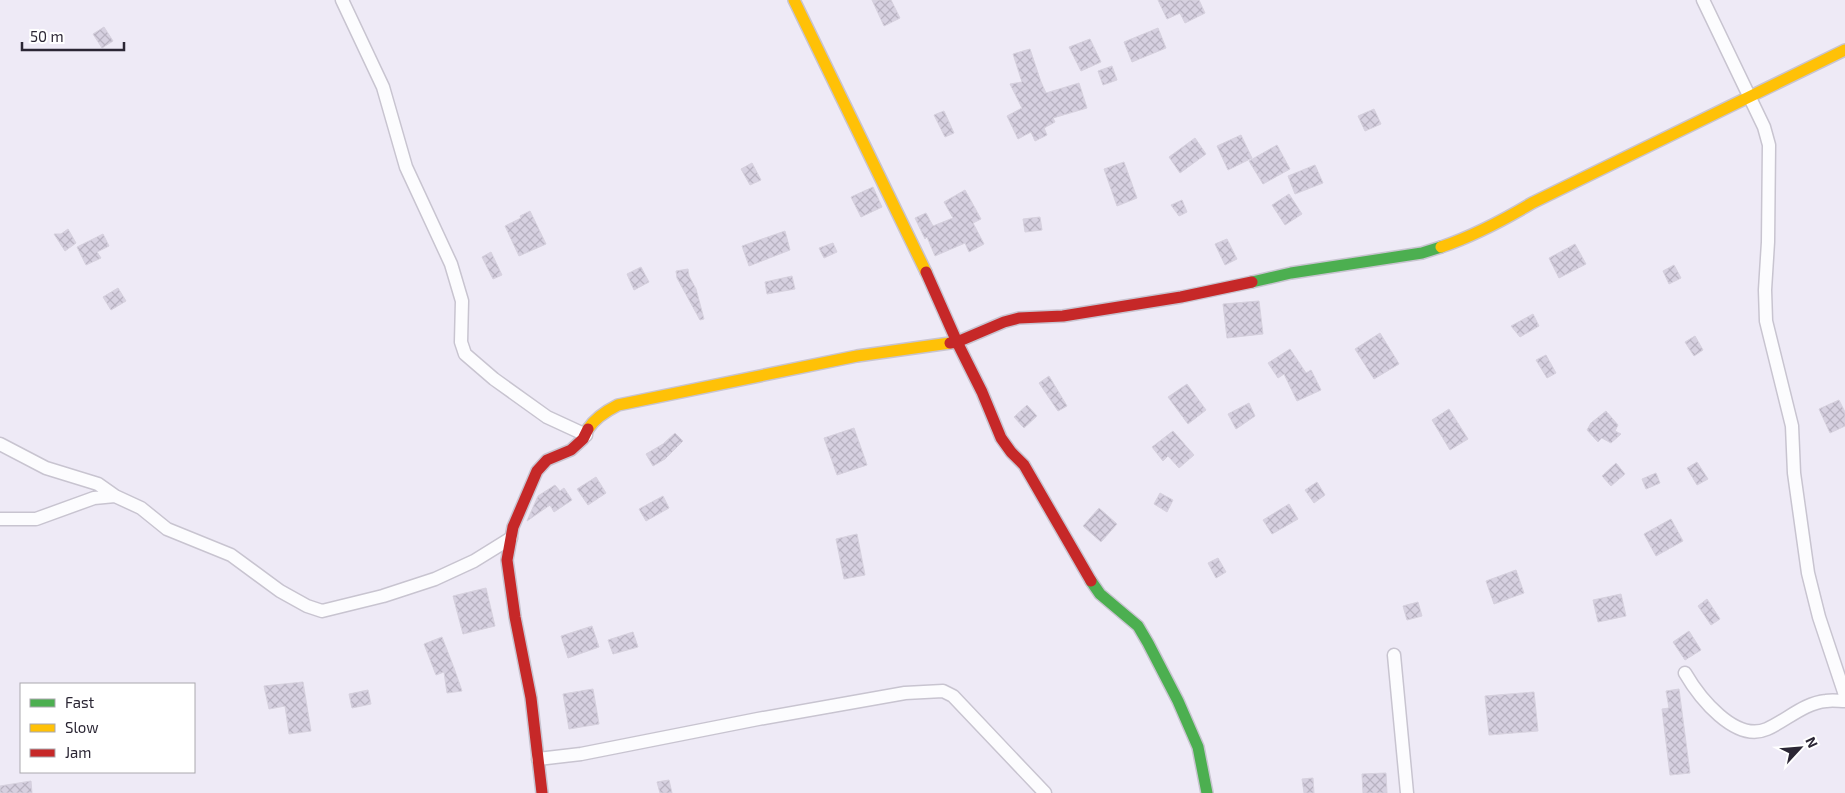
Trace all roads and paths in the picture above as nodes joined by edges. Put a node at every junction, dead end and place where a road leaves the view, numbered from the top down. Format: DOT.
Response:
graph roads {
  1 [pos="342,0"];
  2 [pos="794,0"];
  3 [pos="1703,0"];
  4 [pos="1845,50"];
  5 [pos="1750,96"];
  6 [pos="957,342"];
  7 [pos="586,435"];
  8 [pos="0,444"];
  9 [pos="115,496"];
  10 [pos="0,519"];
  11 [pos="511,538"];
  12 [pos="1394,655"];
  13 [pos="1685,673"];
  14 [pos="1845,695"];
  15 [pos="1845,701"];
  16 [pos="538,759"];
  17 [pos="542,793"];
  18 [pos="1045,793"];
  19 [pos="1208,793"];
  20 [pos="1407,793"];
  1 -- 7 [label="street"];
  2 -- 6 [label="street"];
  3 -- 5 [label="street"];
  4 -- 5 [label="street"];
  5 -- 6 [label="street"];
  5 -- 14 [label="street"];
  6 -- 7 [label="street"];
  6 -- 19 [label="street"];
  7 -- 11 [label="street"];
  8 -- 9 [label="street"];
  9 -- 10 [label="street"];
  9 -- 11 [label="street"];
  11 -- 16 [label="street"];
  12 -- 20 [label="street"];
  13 -- 15 [label="street"];
  16 -- 17 [label="street"];
  16 -- 18 [label="street"];
}
